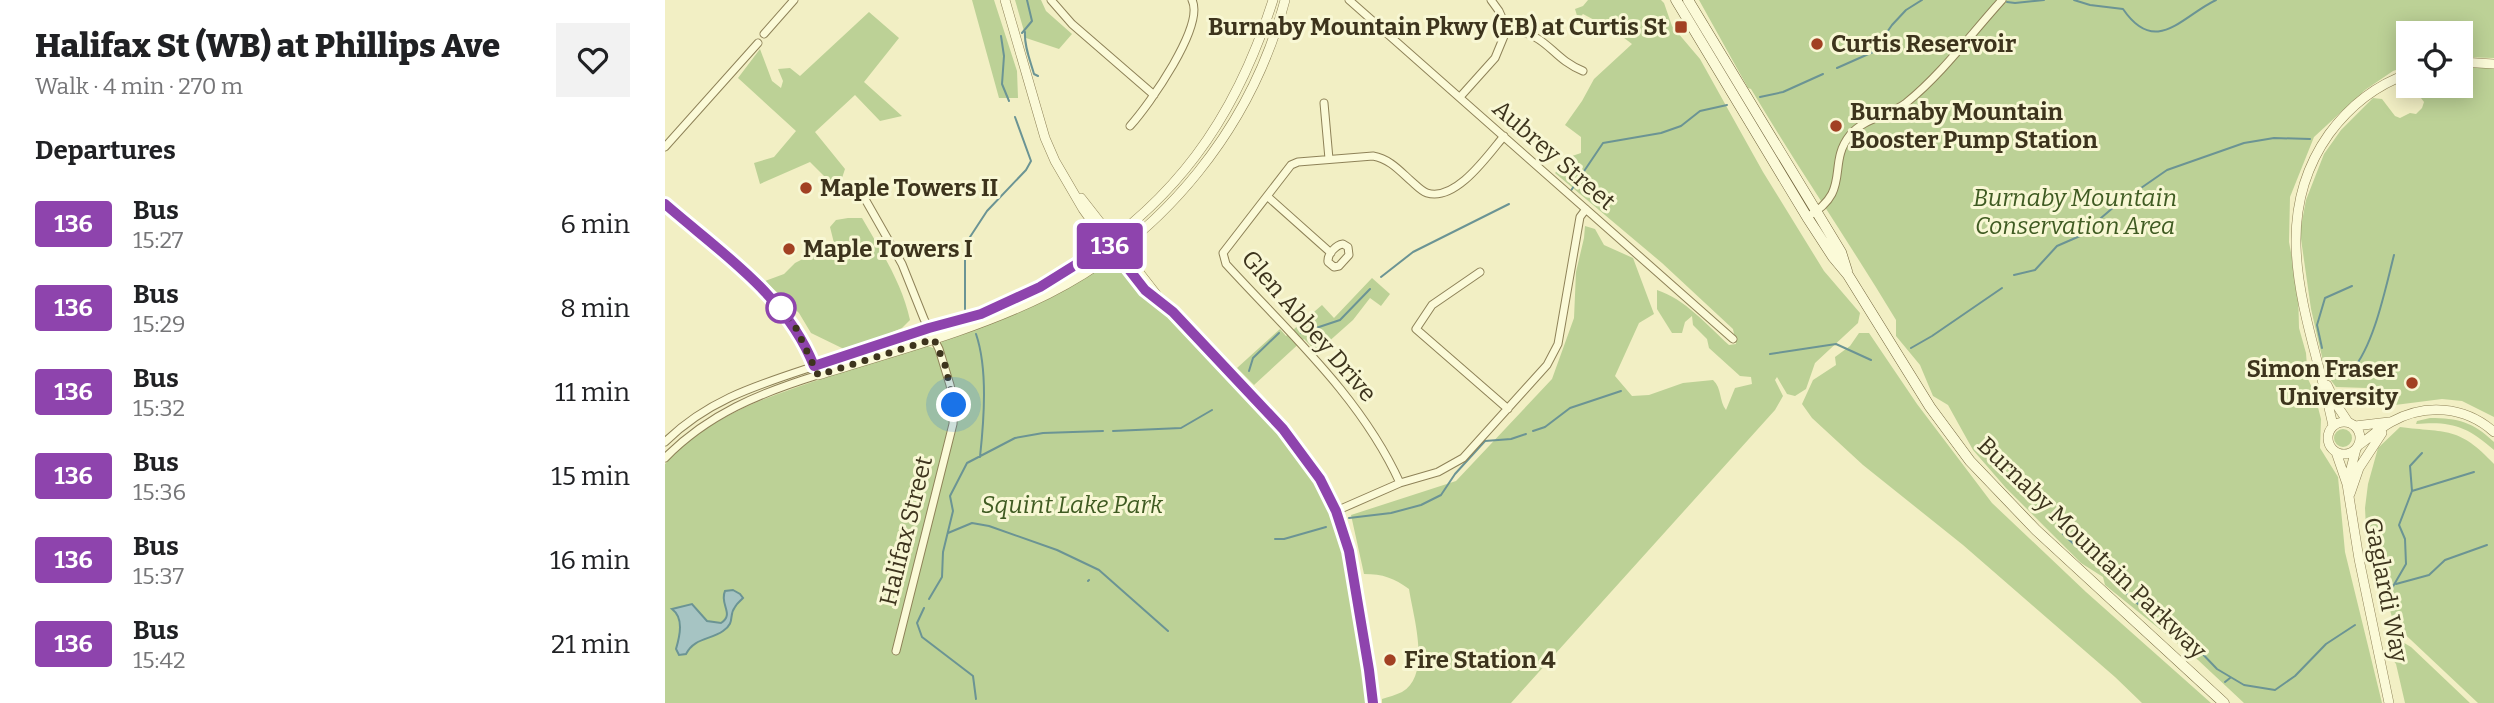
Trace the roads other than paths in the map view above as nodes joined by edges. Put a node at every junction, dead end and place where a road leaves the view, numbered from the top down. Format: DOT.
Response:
graph roads {
  1 [pos="794,0"];
  2 [pos="1005,0"];
  3 [pos="1051,0"];
  4 [pos="1192,0"];
  5 [pos="1273,0"];
  6 [pos="1285,0"];
  7 [pos="1349,0"];
  8 [pos="1490,0"];
  9 [pos="1676,0"];
  10 [pos="1688,0"];
  11 [pos="2002,0"];
  12 [pos="1507,29"];
  13 [pos="764,34"];
  14 [pos="758,43"];
  15 [pos="2473,63"];
  16 [pos="2494,64"];
  17 [pos="1583,71"];
  18 [pos="2396,80"];
  19 [pos="1154,95"];
  20 [pos="1460,97"];
  21 [pos="1324,103"];
  22 [pos="1130,126"];
  23 [pos="1504,136"];
  24 [pos="665,147"];
  25 [pos="1329,159"];
  26 [pos="1267,196"];
  27 [pos="865,199"];
  28 [pos="665,204"];
  29 [pos="1586,209"];
  30 [pos="1811,214"];
  31 [pos="1111,242"];
  32 [pos="1117,251"];
  33 [pos="1331,253"];
  34 [pos="1480,272"];
  35 [pos="929,328"];
  36 [pos="934,339"];
  37 [pos="1733,339"];
  38 [pos="816,371"];
  39 [pos="2321,374"];
  40 [pos="1508,409"];
  41 [pos="2391,422"];
  42 [pos="2351,424"];
  43 [pos="2333,426"];
  44 [pos="2494,432"];
  45 [pos="665,442"];
  46 [pos="2358,447"];
  47 [pos="2336,452"];
  48 [pos="665,458"];
  49 [pos="1400,483"];
  50 [pos="2347,484"];
  51 [pos="2349,499"];
  52 [pos="1336,511"];
  53 [pos="896,651"];
  54 [pos="1373,703"];
  55 [pos="2224,703"];
  56 [pos="2389,703"];
  1 -- 13 [label="street"];
  2 -- 31 [label="street"];
  3 -- 19 [label="street"];
  4 -- 19 [label="street"];
  5 -- 31 [label="street"];
  6 -- 32 [label="street"];
  7 -- 20 [label="street, Aubrey Street"];
  8 -- 12 [label="street"];
  9 -- 30 [label="main road, Burnaby Mountain Parkway"];
  10 -- 30 [label="main road, Burnaby Mountain Parkway"];
  11 -- 30 [label="street"];
  12 -- 17 [label="street"];
  12 -- 20 [label="street"];
  14 -- 24 [label="street"];
  15 -- 16 [label="street"];
  18 -- 39 [label="street"];
  19 -- 22 [label="street"];
  20 -- 23 [label="street, Aubrey Street"];
  21 -- 25 [label="street"];
  23 -- 25 [label="street, Glen Abbey Drive"];
  23 -- 29 [label="street, Aubrey Street"];
  25 -- 26 [label="street, Glen Abbey Drive"];
  26 -- 33 [label="street"];
  26 -- 49 [label="street, Glen Abbey Drive"];
  27 -- 35 [label="street, Halifax Street"];
  28 -- 38 [label="street"];
  29 -- 37 [label="street, Aubrey Street"];
  29 -- 40 [label="street"];
  30 -- 55 [label="main road, Burnaby Mountain Parkway"];
  31 -- 32 [label="street"];
  31 -- 35 [label="street"];
  32 -- 36 [label="street"];
  32 -- 52 [label="street"];
  34 -- 40 [label="street"];
  35 -- 36 [label="street, Halifax Street"];
  35 -- 38 [label="street"];
  36 -- 38 [label="street"];
  36 -- 53 [label="street, Halifax Street"];
  38 -- 45 [label="street"];
  38 -- 48 [label="street"];
  39 -- 42 [label="street"];
  39 -- 43 [label="street"];
  40 -- 49 [label="street"];
  41 -- 42 [label="street"];
  41 -- 44 [label="street"];
  41 -- 46 [label="street"];
  41 -- 51 [label="street"];
  42 -- 43 [label="street"];
  42 -- 46 [label="street"];
  43 -- 47 [label="street"];
  46 -- 47 [label="street"];
  46 -- 50 [label="street, Gaglardi Way"];
  47 -- 50 [label="street, Gaglardi Way"];
  49 -- 52 [label="street"];
  50 -- 51 [label="street, Gaglardi Way"];
  51 -- 56 [label="street, Gaglardi Way"];
  52 -- 54 [label="street"];
}
